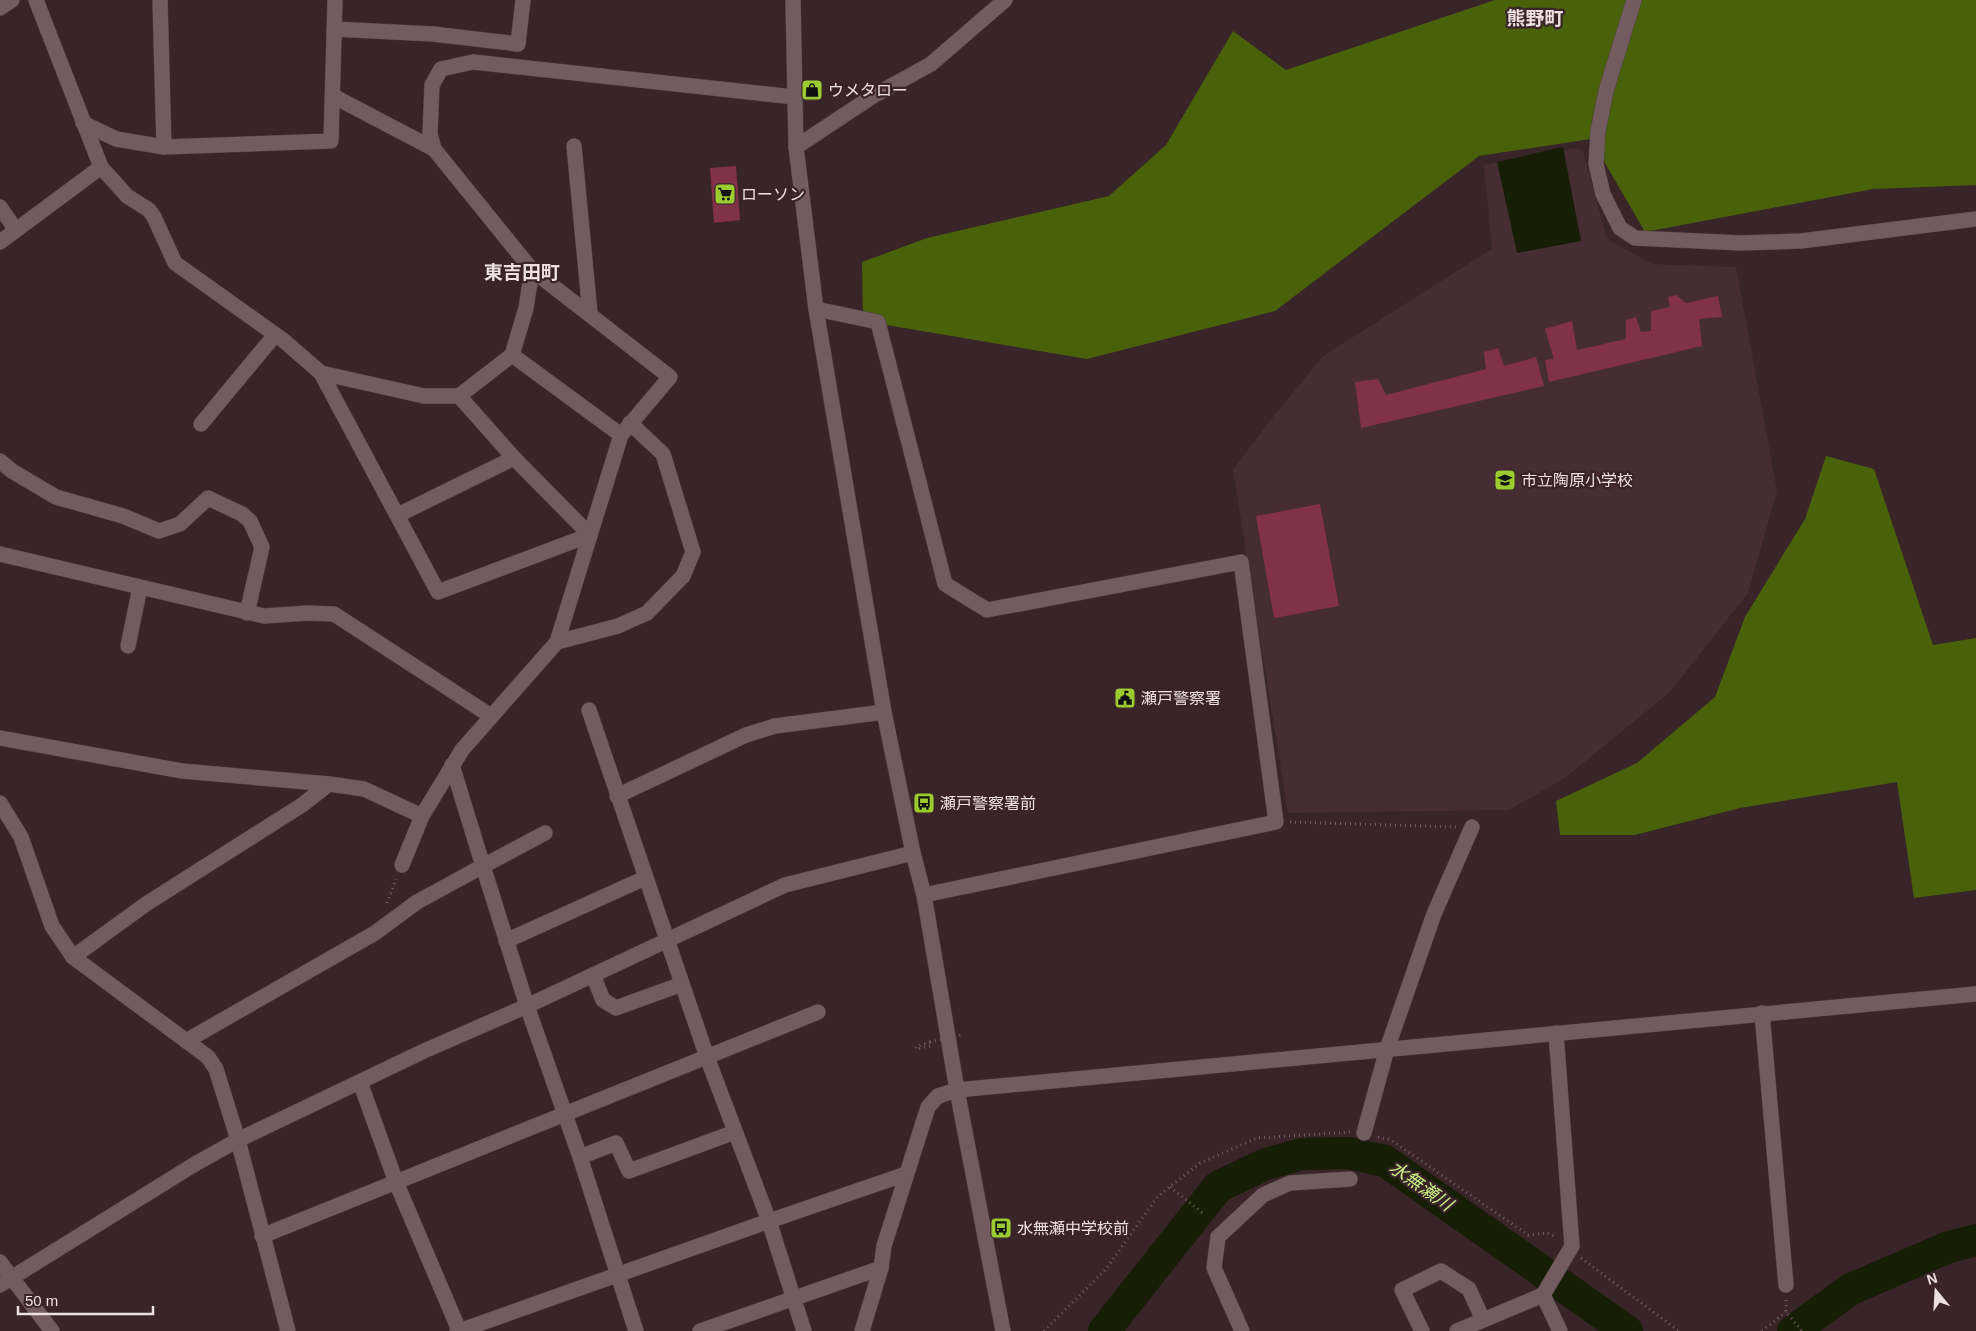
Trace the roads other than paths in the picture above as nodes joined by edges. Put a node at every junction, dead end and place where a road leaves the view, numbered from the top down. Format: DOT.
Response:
graph roads {
  1 [pos="12,0"];
  2 [pos="36,0"];
  3 [pos="160,0"];
  4 [pos="335,0"];
  5 [pos="523,0"];
  6 [pos="792,0"];
  7 [pos="1005,0"];
  8 [pos="1634,0"];
  9 [pos="0,8"];
  10 [pos="334,29"];
  11 [pos="333,96"];
  12 [pos="794,97"];
  13 [pos="84,123"];
  14 [pos="574,146"];
  15 [pos="164,147"];
  16 [pos="796,147"];
  17 [pos="434,149"];
  18 [pos="101,167"];
  19 [pos="0,207"];
  20 [pos="1976,219"];
  21 [pos="16,230"];
  22 [pos="0,242"];
  23 [pos="532,270"];
  24 [pos="816,309"];
  25 [pos="590,313"];
  26 [pos="275,335"];
  27 [pos="512,355"];
  28 [pos="322,373"];
  29 [pos="459,396"];
  30 [pos="201,424"];
  31 [pos="626,429"];
  32 [pos="514,458"];
  33 [pos="0,461"];
  34 [pos="398,515"];
  35 [pos="590,535"];
  36 [pos="0,554"];
  37 [pos="140,587"];
  38 [pos="247,613"];
  39 [pos="557,642"];
  40 [pos="128,646"];
  41 [pos="589,710"];
  42 [pos="884,712"];
  43 [pos="491,716"];
  44 [pos="0,738"];
  45 [pos="452,765"];
  46 [pos="329,784"];
  47 [pos="617,796"];
  48 [pos="0,803"];
  49 [pos="422,816"];
  50 [pos="1472,827"];
  51 [pos="545,833"];
  52 [pos="913,853"];
  53 [pos="402,864"];
  54 [pos="483,866"];
  55 [pos="645,878"];
  56 [pos="924,896"];
  57 [pos="667,940"];
  58 [pos="506,941"];
  59 [pos="74,957"];
  60 [pos="593,975"];
  61 [pos="682,984"];
  62 [pos="1976,994"];
  63 [pos="527,1006"];
  64 [pos="818,1012"];
  65 [pos="1762,1013"];
  66 [pos="1556,1033"];
  67 [pos="186,1041"];
  68 [pos="1387,1049"];
  69 [pos="707,1057"];
  70 [pos="360,1082"];
  71 [pos="957,1090"];
  72 [pos="565,1115"];
  73 [pos="735,1132"];
  74 [pos="1364,1133"];
  75 [pos="238,1140"];
  76 [pos="580,1157"];
  77 [pos="906,1174"];
  78 [pos="1350,1179"];
  79 [pos="396,1182"];
  80 [pos="769,1221"];
  81 [pos="262,1236"];
  82 [pos="0,1262"];
  83 [pos="881,1268"];
  84 [pos="618,1276"];
  85 [pos="6,1282"];
  86 [pos="1786,1284"];
  87 [pos="1545,1291"];
  88 [pos="793,1300"];
  89 [pos="1483,1320"];
  90 [pos="52,1331"];
  91 [pos="288,1331"];
  92 [pos="458,1331"];
  93 [pos="636,1331"];
  94 [pos="700,1331"];
  95 [pos="804,1331"];
  96 [pos="862,1331"];
  97 [pos="1003,1331"];
  98 [pos="1242,1331"];
  99 [pos="1422,1331"];
  100 [pos="1457,1331"];
  101 [pos="1560,1331"];
  1 -- 9 [label="street"];
  2 -- 13 [label="street"];
  3 -- 15 [label="street"];
  4 -- 10 [label="street"];
  5 -- 10 [label="street"];
  6 -- 12 [label="street"];
  7 -- 16 [label="street"];
  8 -- 20 [label="street"];
  10 -- 11 [label="street"];
  11 -- 15 [label="street"];
  11 -- 17 [label="street"];
  12 -- 16 [label="street"];
  12 -- 17 [label="street"];
  13 -- 15 [label="street"];
  13 -- 18 [label="street"];
  14 -- 25 [label="street"];
  16 -- 24 [label="street"];
  17 -- 23 [label="street"];
  18 -- 21 [label="street"];
  18 -- 26 [label="street"];
  19 -- 21 [label="street"];
  21 -- 22 [label="street"];
  23 -- 25 [label="street"];
  23 -- 27 [label="street"];
  24 -- 42 [label="street"];
  24 -- 56 [label="street"];
  25 -- 31 [label="street"];
  26 -- 28 [label="street"];
  26 -- 30 [label="street"];
  27 -- 29 [label="street"];
  27 -- 31 [label="street"];
  28 -- 29 [label="street"];
  28 -- 34 [label="street"];
  29 -- 32 [label="street"];
  31 -- 35 [label="street"];
  31 -- 39 [label="street"];
  32 -- 34 [label="street"];
  32 -- 35 [label="street"];
  33 -- 38 [label="street"];
  34 -- 35 [label="street"];
  35 -- 39 [label="street"];
  36 -- 37 [label="street"];
  37 -- 38 [label="street"];
  37 -- 40 [label="street"];
  38 -- 43 [label="street"];
  39 -- 43 [label="street"];
  41 -- 47 [label="street"];
  42 -- 47 [label="street"];
  42 -- 52 [label="street"];
  43 -- 45 [label="street"];
  44 -- 46 [label="street"];
  45 -- 49 [label="street"];
  45 -- 54 [label="street"];
  46 -- 49 [label="street"];
  46 -- 59 [label="street"];
  47 -- 55 [label="street"];
  48 -- 59 [label="street"];
  49 -- 53 [label="street"];
  50 -- 68 [label="street"];
  51 -- 54 [label="street"];
  52 -- 56 [label="street"];
  52 -- 57 [label="street"];
  54 -- 58 [label="street"];
  54 -- 67 [label="street"];
  55 -- 57 [label="street"];
  55 -- 58 [label="street"];
  56 -- 71 [label="street"];
  57 -- 60 [label="street"];
  57 -- 61 [label="street"];
  58 -- 63 [label="street"];
  59 -- 67 [label="street"];
  60 -- 61 [label="street"];
  60 -- 63 [label="street"];
  61 -- 69 [label="street"];
  62 -- 65 [label="street"];
  63 -- 70 [label="street"];
  63 -- 72 [label="street"];
  64 -- 69 [label="street"];
  65 -- 66 [label="street"];
  65 -- 86 [label="street"];
  66 -- 68 [label="street"];
  66 -- 87 [label="street"];
  67 -- 75 [label="street"];
  68 -- 71 [label="street"];
  68 -- 74 [label="street"];
  69 -- 72 [label="street"];
  69 -- 73 [label="street"];
  70 -- 75 [label="street"];
  70 -- 79 [label="street"];
  71 -- 77 [label="street"];
  71 -- 97 [label="street"];
  72 -- 76 [label="street"];
  72 -- 79 [label="street"];
  73 -- 76 [label="street"];
  73 -- 80 [label="street"];
  75 -- 81 [label="street"];
  75 -- 85 [label="street"];
  76 -- 84 [label="street"];
  77 -- 80 [label="street"];
  77 -- 83 [label="street"];
  78 -- 98 [label="street"];
  79 -- 81 [label="street"];
  79 -- 92 [label="street"];
  80 -- 84 [label="street"];
  80 -- 88 [label="street"];
  81 -- 91 [label="street"];
  82 -- 85 [label="street"];
  83 -- 88 [label="street"];
  83 -- 96 [label="street"];
  84 -- 92 [label="street"];
  84 -- 93 [label="street"];
  85 -- 90 [label="street"];
  87 -- 89 [label="street"];
  87 -- 101 [label="street"];
  88 -- 94 [label="street"];
  88 -- 95 [label="street"];
  89 -- 99 [label="street"];
  89 -- 100 [label="street"];
}
